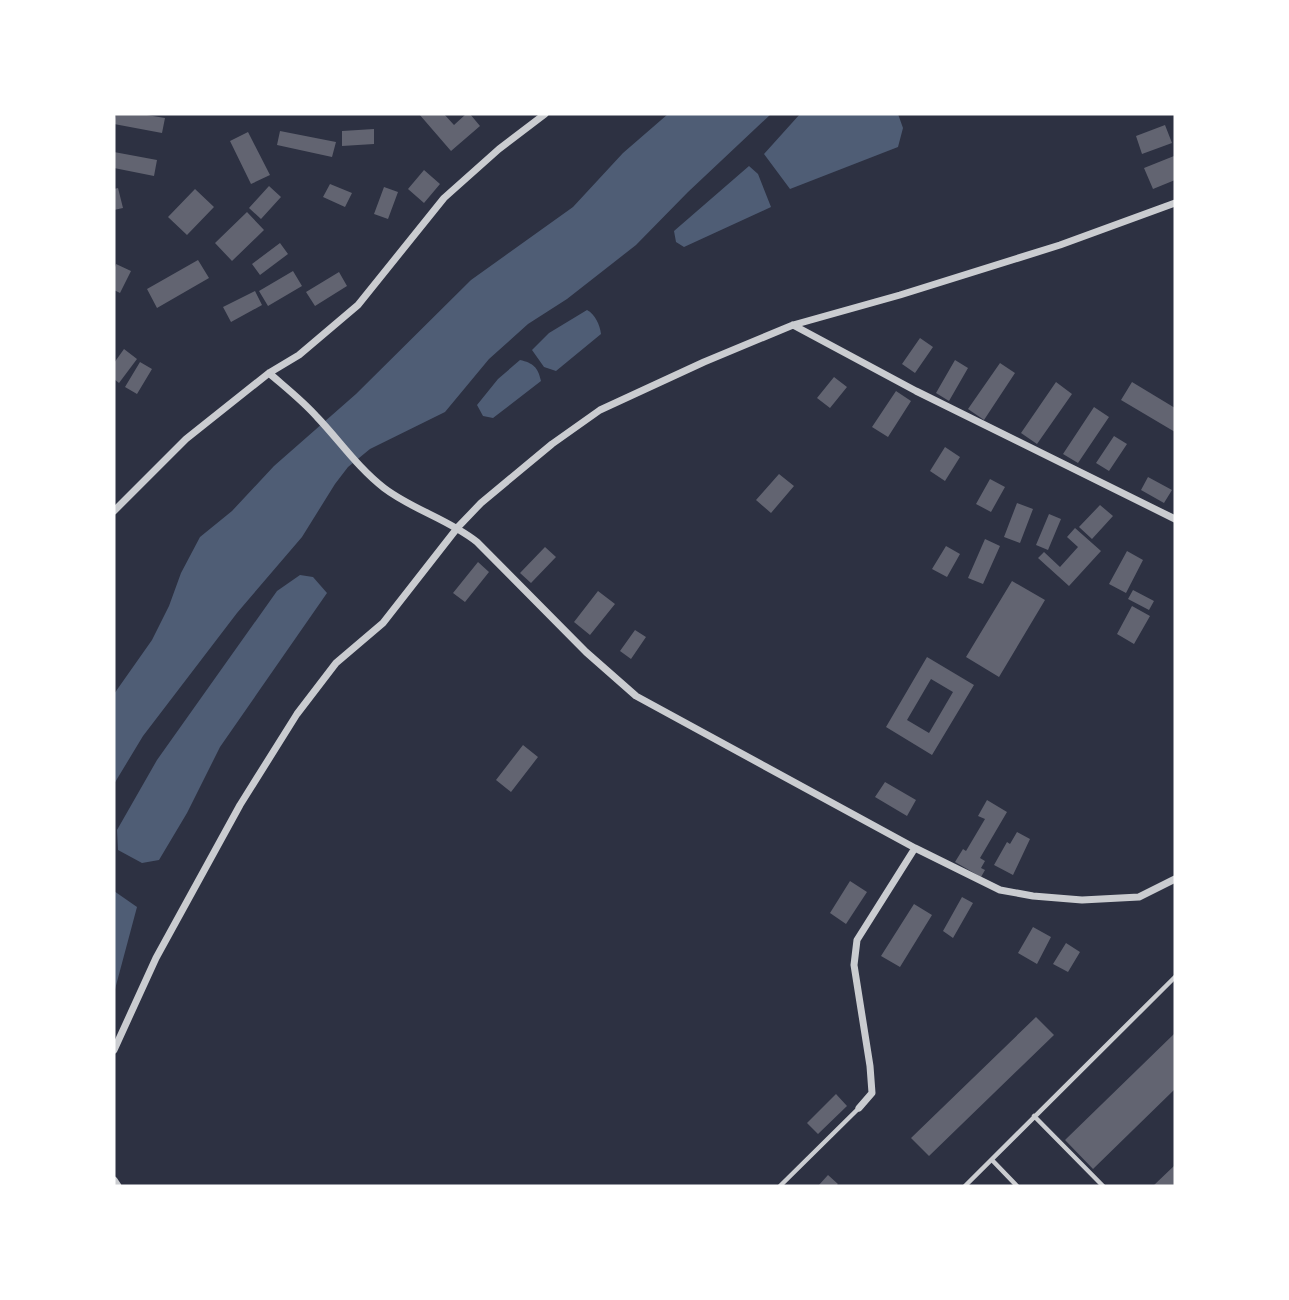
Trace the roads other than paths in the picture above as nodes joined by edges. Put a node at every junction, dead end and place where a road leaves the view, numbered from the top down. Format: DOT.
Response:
graph roads {
  1 [pos="545,114"];
  2 [pos="1175,204"];
  3 [pos="793,325"];
  4 [pos="269,373"];
  5 [pos="114,511"];
  6 [pos="1175,519"];
  7 [pos="458,527"];
  8 [pos="915,848"];
  9 [pos="1175,879"];
  10 [pos="1175,977"];
  11 [pos="114,1050"];
  12 [pos="859,1108"];
  13 [pos="1034,1116"];
  14 [pos="992,1160"];
  15 [pos="114,1180"];
  16 [pos="118,1186"];
  17 [pos="780,1186"];
  18 [pos="965,1186"];
  19 [pos="1017,1186"];
  20 [pos="1103,1186"];
  1 -- 4 [label="street"];
  2 -- 3 [label="street"];
  3 -- 6 [label="street"];
  3 -- 7 [label="street"];
  4 -- 5 [label="street"];
  4 -- 7 [label="street"];
  7 -- 8 [label="street"];
  7 -- 11 [label="street"];
  8 -- 9 [label="street"];
  8 -- 12 [label="street"];
  10 -- 13 [label="lane"];
  12 -- 17 [label="lane"];
  13 -- 14 [label="lane"];
  13 -- 20 [label="lane"];
  14 -- 18 [label="lane"];
  14 -- 19 [label="lane"];
  15 -- 16 [label="street"];
}
